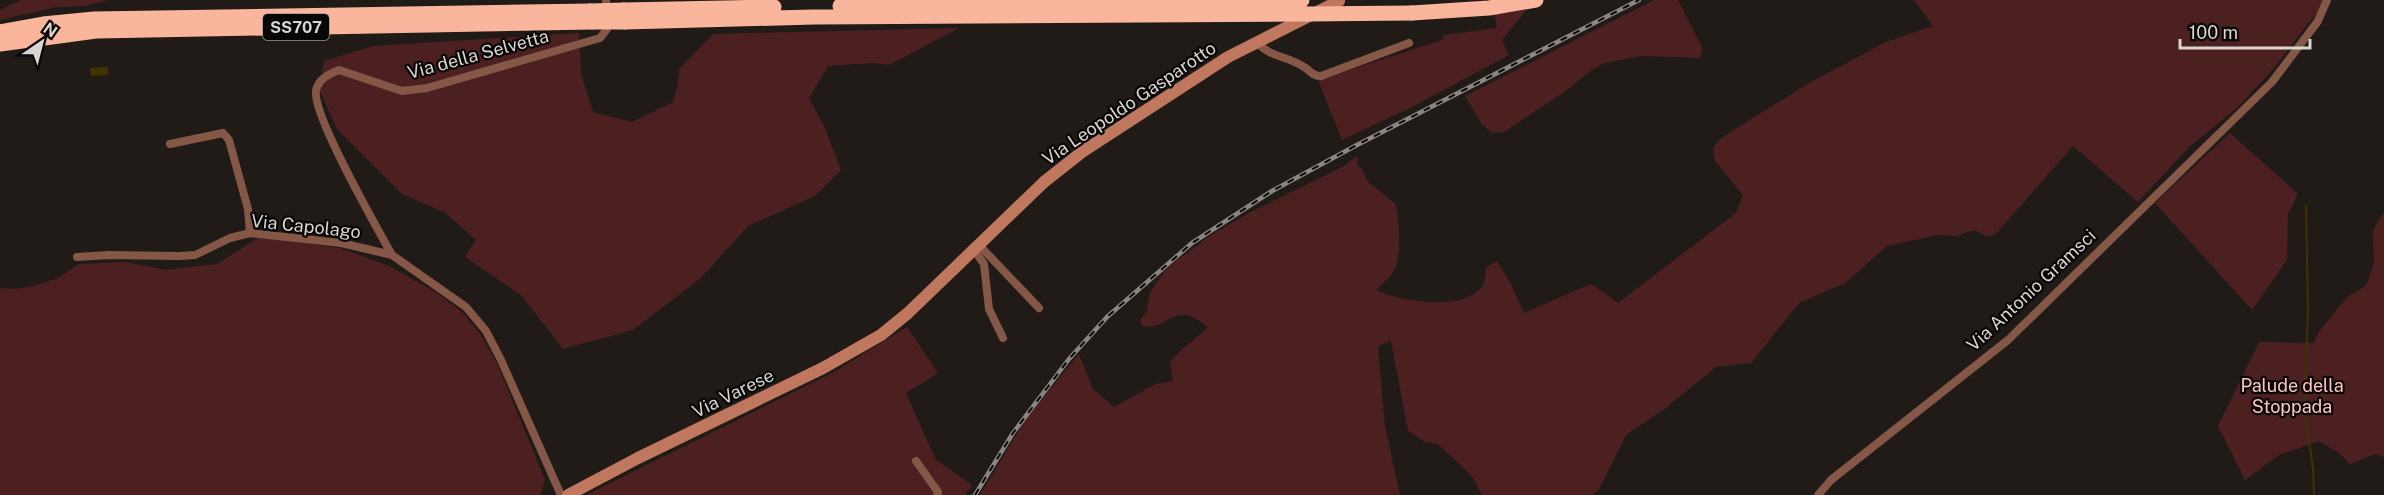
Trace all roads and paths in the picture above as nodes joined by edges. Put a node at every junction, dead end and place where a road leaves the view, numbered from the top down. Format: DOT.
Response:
graph roads {
  1 [pos="606,0"];
  2 [pos="1337,0"];
  3 [pos="1536,0"];
  4 [pos="2328,0"];
  5 [pos="1260,1"];
  6 [pos="1226,7"];
  7 [pos="1305,10"];
  8 [pos="591,17"];
  9 [pos="0,32"];
  10 [pos="1257,42"];
  11 [pos="1409,43"];
  12 [pos="0,44"];
  13 [pos="327,75"];
  14 [pos="170,144"];
  15 [pos="250,233"];
  16 [pos="976,248"];
  17 [pos="392,255"];
  18 [pos="77,257"];
  19 [pos="1039,308"];
  20 [pos="908,313"];
  21 [pos="1003,338"];
  22 [pos="916,461"];
  23 [pos="561,495"];
  24 [pos="568,495"];
  25 [pos="937,495"];
  26 [pos="1818,495"];
  1 -- 13 [label="street, Via della Selvetta"];
  2 -- 7 [label="main road, Via Leopoldo Gasparotto"];
  3 -- 7 [label="highway, SS707, bridge"];
  4 -- 26 [label="street, Via Antonio Gramsci"];
  5 -- 6 [label="highway, SS707"];
  5 -- 7 [label="highway, SS707"];
  6 -- 7 [label="highway, SS707"];
  6 -- 8 [label="highway, SS707, bridge"];
  7 -- 10 [label="main road, Via Leopoldo Gasparotto"];
  8 -- 9 [label="highway, SS707"];
  8 -- 12 [label="highway, SS707"];
  10 -- 11 [label="street"];
  10 -- 16 [label="main road, Via Leopoldo Gasparotto"];
  13 -- 17 [label="street, Via Capolago"];
  14 -- 15 [label="street"];
  15 -- 17 [label="street, Via Capolago"];
  15 -- 18 [label="street, Via Capolago"];
  16 -- 19 [label="street"];
  16 -- 20 [label="main road, Via Leopoldo Gasparotto"];
  16 -- 21 [label="street"];
  17 -- 23 [label="street, Via Capolago"];
  20 -- 24 [label="main road, Via Varese"];
  22 -- 25 [label="street"];
}
